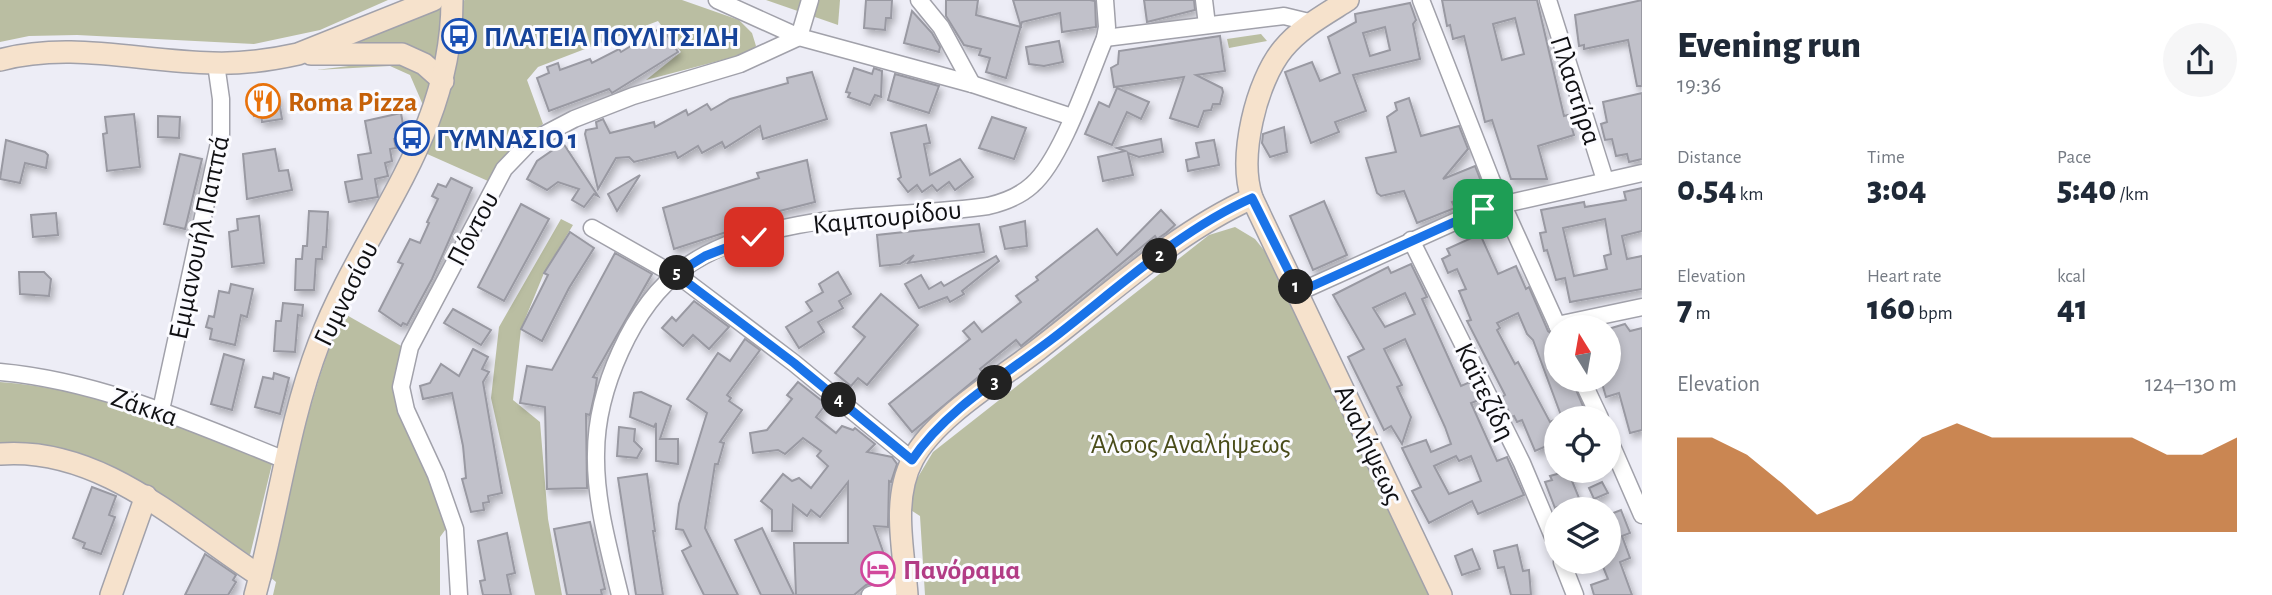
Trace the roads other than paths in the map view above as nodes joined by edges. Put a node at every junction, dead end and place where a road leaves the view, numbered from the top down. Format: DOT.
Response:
graph roads {
  1 [pos="433,0"];
  2 [pos="452,0"];
  3 [pos="717,0"];
  4 [pos="810,0"];
  5 [pos="919,0"];
  6 [pos="1105,0"];
  7 [pos="1204,0"];
  8 [pos="1348,0"];
  9 [pos="1421,0"];
  10 [pos="1548,0"];
  11 [pos="1313,23"];
  12 [pos="1207,25"];
  13 [pos="799,37"];
  14 [pos="1105,38"];
  15 [pos="298,54"];
  16 [pos="0,60"];
  17 [pos="216,64"];
  18 [pos="443,81"];
  19 [pos="972,84"];
  20 [pos="1072,117"];
  21 [pos="1642,173"];
  22 [pos="1605,180"];
  23 [pos="1252,198"];
  24 [pos="1503,202"];
  25 [pos="592,228"];
  26 [pos="1411,240"];
  27 [pos="676,274"];
  28 [pos="1299,292"];
  29 [pos="1642,307"];
  30 [pos="1552,315"];
  31 [pos="1606,315"];
  32 [pos="0,372"];
  33 [pos="161,410"];
  34 [pos="0,454"];
  35 [pos="285,460"];
  36 [pos="912,460"];
  37 [pos="1621,467"];
  38 [pos="146,496"];
  39 [pos="1642,515"];
  40 [pos="1544,516"];
  41 [pos="1567,574"];
  42 [pos="257,585"];
  43 [pos="906,589"];
  44 [pos="111,595"];
  45 [pos="460,595"];
  46 [pos="620,595"];
  47 [pos="870,595"];
  48 [pos="1441,595"];
  49 [pos="1575,595"];
  1 -- 15 [label="street"];
  2 -- 18 [label="street, Γυμνασίου"];
  3 -- 13 [label="street"];
  4 -- 13 [label="street"];
  5 -- 19 [label="street"];
  6 -- 14 [label="street"];
  7 -- 12 [label="street"];
  8 -- 11 [label="street"];
  9 -- 24 [label="street"];
  10 -- 22 [label="street, Πλαστήρα"];
  11 -- 12 [label="street"];
  11 -- 23 [label="street"];
  12 -- 14 [label="street"];
  13 -- 19 [label="street"];
  13 -- 45 [label="street, Πόντου"];
  14 -- 20 [label="street, Καμπουρίδου"];
  15 -- 17 [label="street"];
  15 -- 18 [label="street"];
  16 -- 17 [label="street"];
  17 -- 33 [label="street, Εμμανουήλ Παππά"];
  18 -- 35 [label="street, Γυμνασίου"];
  19 -- 20 [label="street"];
  20 -- 27 [label="street, Καμπουρίδου"];
  21 -- 22 [label="street"];
  22 -- 24 [label="street"];
  23 -- 28 [label="street, Αναλήψεως"];
  23 -- 36 [label="street"];
  24 -- 26 [label="street"];
  24 -- 30 [label="street"];
  25 -- 27 [label="street"];
  26 -- 28 [label="street"];
  26 -- 40 [label="street, Καϊτεζίδη"];
  27 -- 36 [label="street"];
  27 -- 46 [label="street, Καμπουρίδου"];
  28 -- 48 [label="street, Αναλήψεως"];
  29 -- 31 [label="street"];
  32 -- 33 [label="street, Ζάκκα"];
  33 -- 35 [label="street, Ζάκκα"];
  34 -- 38 [label="street"];
  35 -- 42 [label="street, Γυμνασίου"];
  36 -- 43 [label="street"];
  37 -- 39 [label="street"];
  38 -- 42 [label="street"];
  38 -- 44 [label="street"];
  41 -- 49 [label="street"];
  43 -- 47 [label="street"];
}
